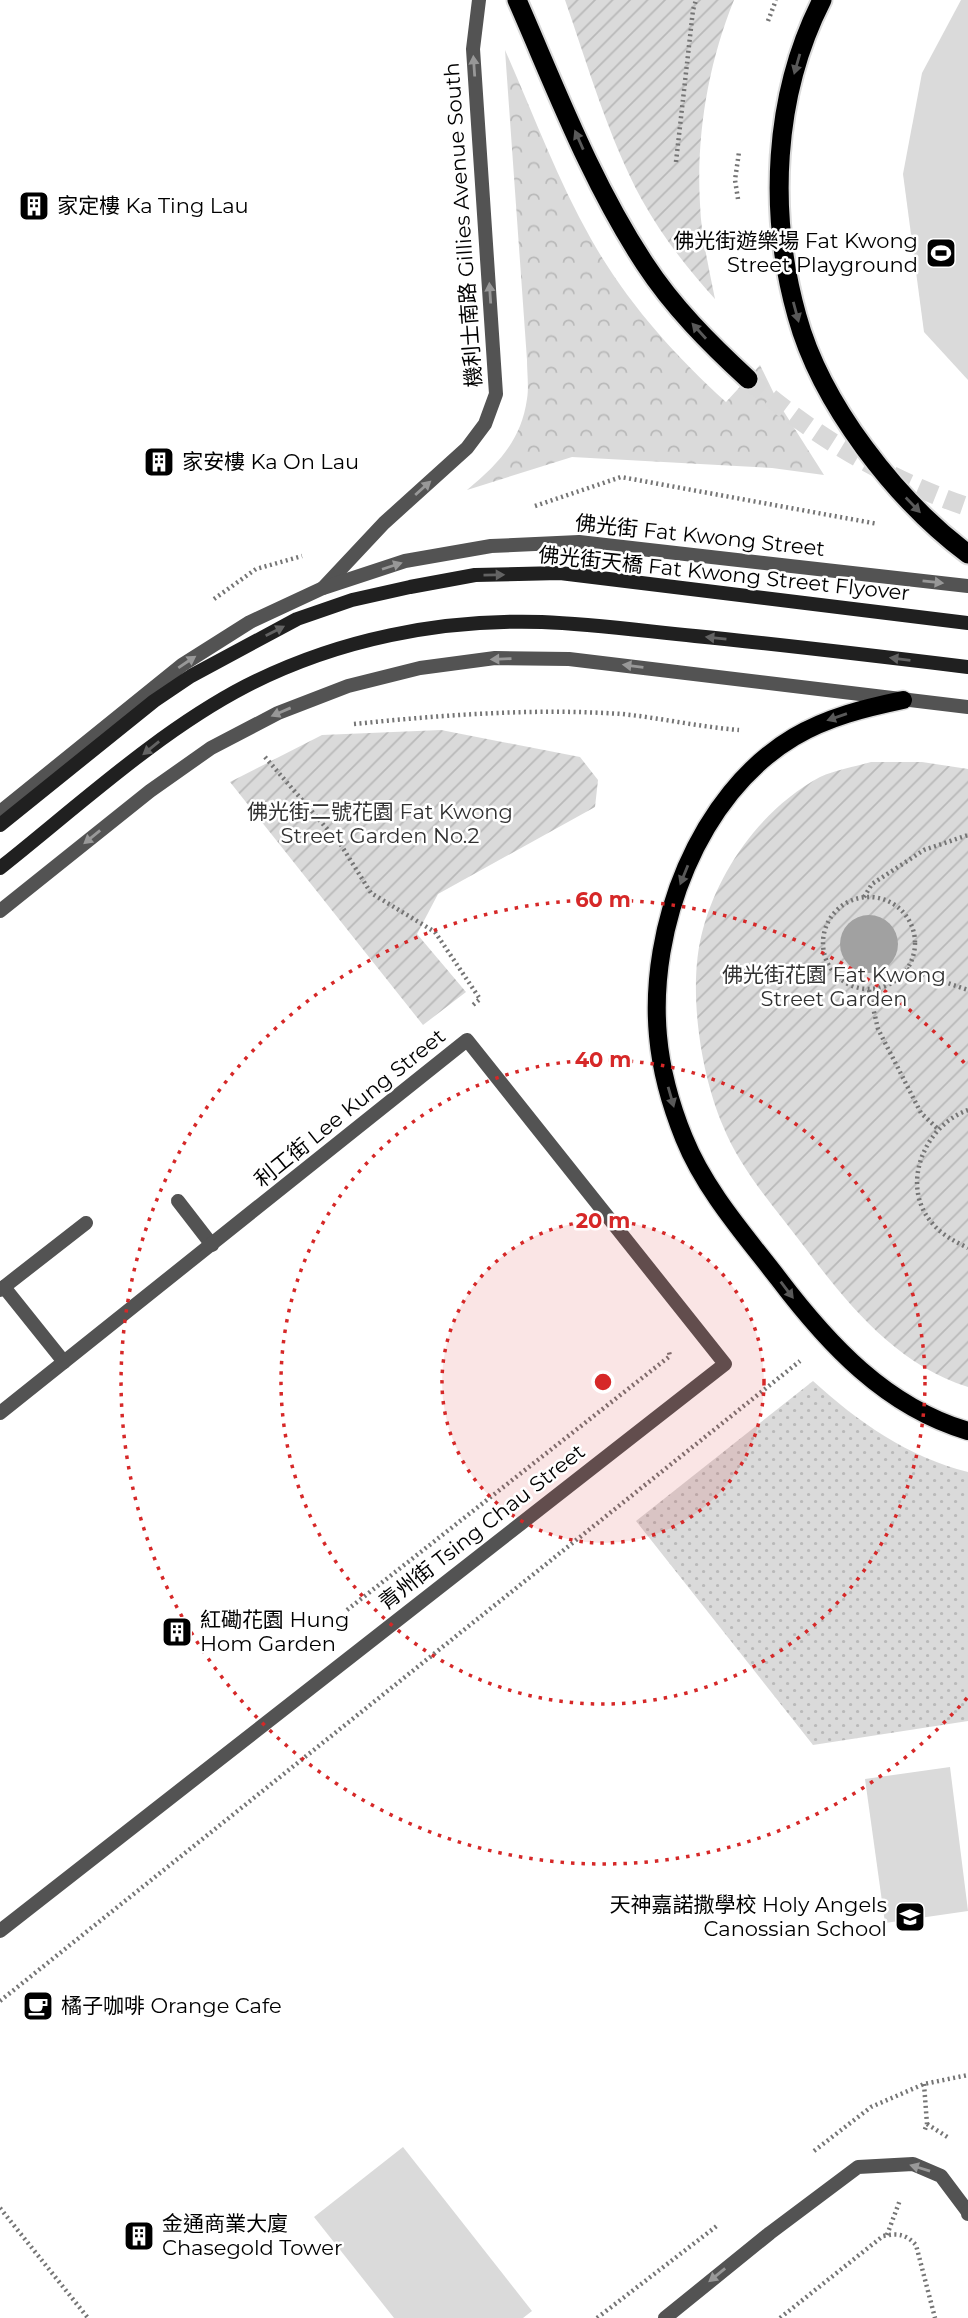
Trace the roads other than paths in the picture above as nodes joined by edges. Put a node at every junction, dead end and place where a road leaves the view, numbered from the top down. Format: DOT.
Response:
graph roads {
  1 [pos="478,0"];
  2 [pos="517,0"];
  3 [pos="822,0"];
  4 [pos="748,379"];
  5 [pos="968,554"];
  6 [pos="968,586"];
  7 [pos="323,588"];
  8 [pos="968,623"];
  9 [pos="968,667"];
  10 [pos="903,700"];
  11 [pos="968,707"];
  12 [pos="0,812"];
  13 [pos="0,825"];
  14 [pos="0,868"];
  15 [pos="0,911"];
  16 [pos="178,1201"];
  17 [pos="86,1223"];
  18 [pos="212,1245"];
  19 [pos="2,1289"];
  20 [pos="64,1362"];
  21 [pos="725,1364"];
  22 [pos="0,1413"];
  23 [pos="968,1431"];
  24 [pos="0,1931"];
  25 [pos="968,2213"];
  26 [pos="665,2318"];
  7 -- 1 [label="street, 機利士南路 Gillies Avenue South, one-way"];
  4 -- 2 [label="highway, one-way"];
  3 -- 5 [label="highway, one-way"];
  7 -- 6 [label="street, 佛光街 Fat Kwong Street, one-way"];
  12 -- 7 [label="street, 佛光街 Fat Kwong Street, one-way"];
  13 -- 8 [label="main road, 佛光街天橋 Fat Kwong Street Flyover, one-way"];
  9 -- 14 [label="main road, one-way"];
  10 -- 11 [label="street"];
  10 -- 15 [label="street, one-way"];
  10 -- 23 [label="main road, one-way"];
  16 -- 18 [label="street"];
  17 -- 19 [label="street"];
  18 -- 20 [label="street, 利工街 Lee Kung Street"];
  18 -- 21 [label="street, 利工街 Lee Kung Street"];
  19 -- 20 [label="street"];
  20 -- 22 [label="street, 利工街 Lee Kung Street"];
  21 -- 24 [label="street, 青州街 Tsing Chau Street"];
  25 -- 26 [label="street, one-way"];
}
